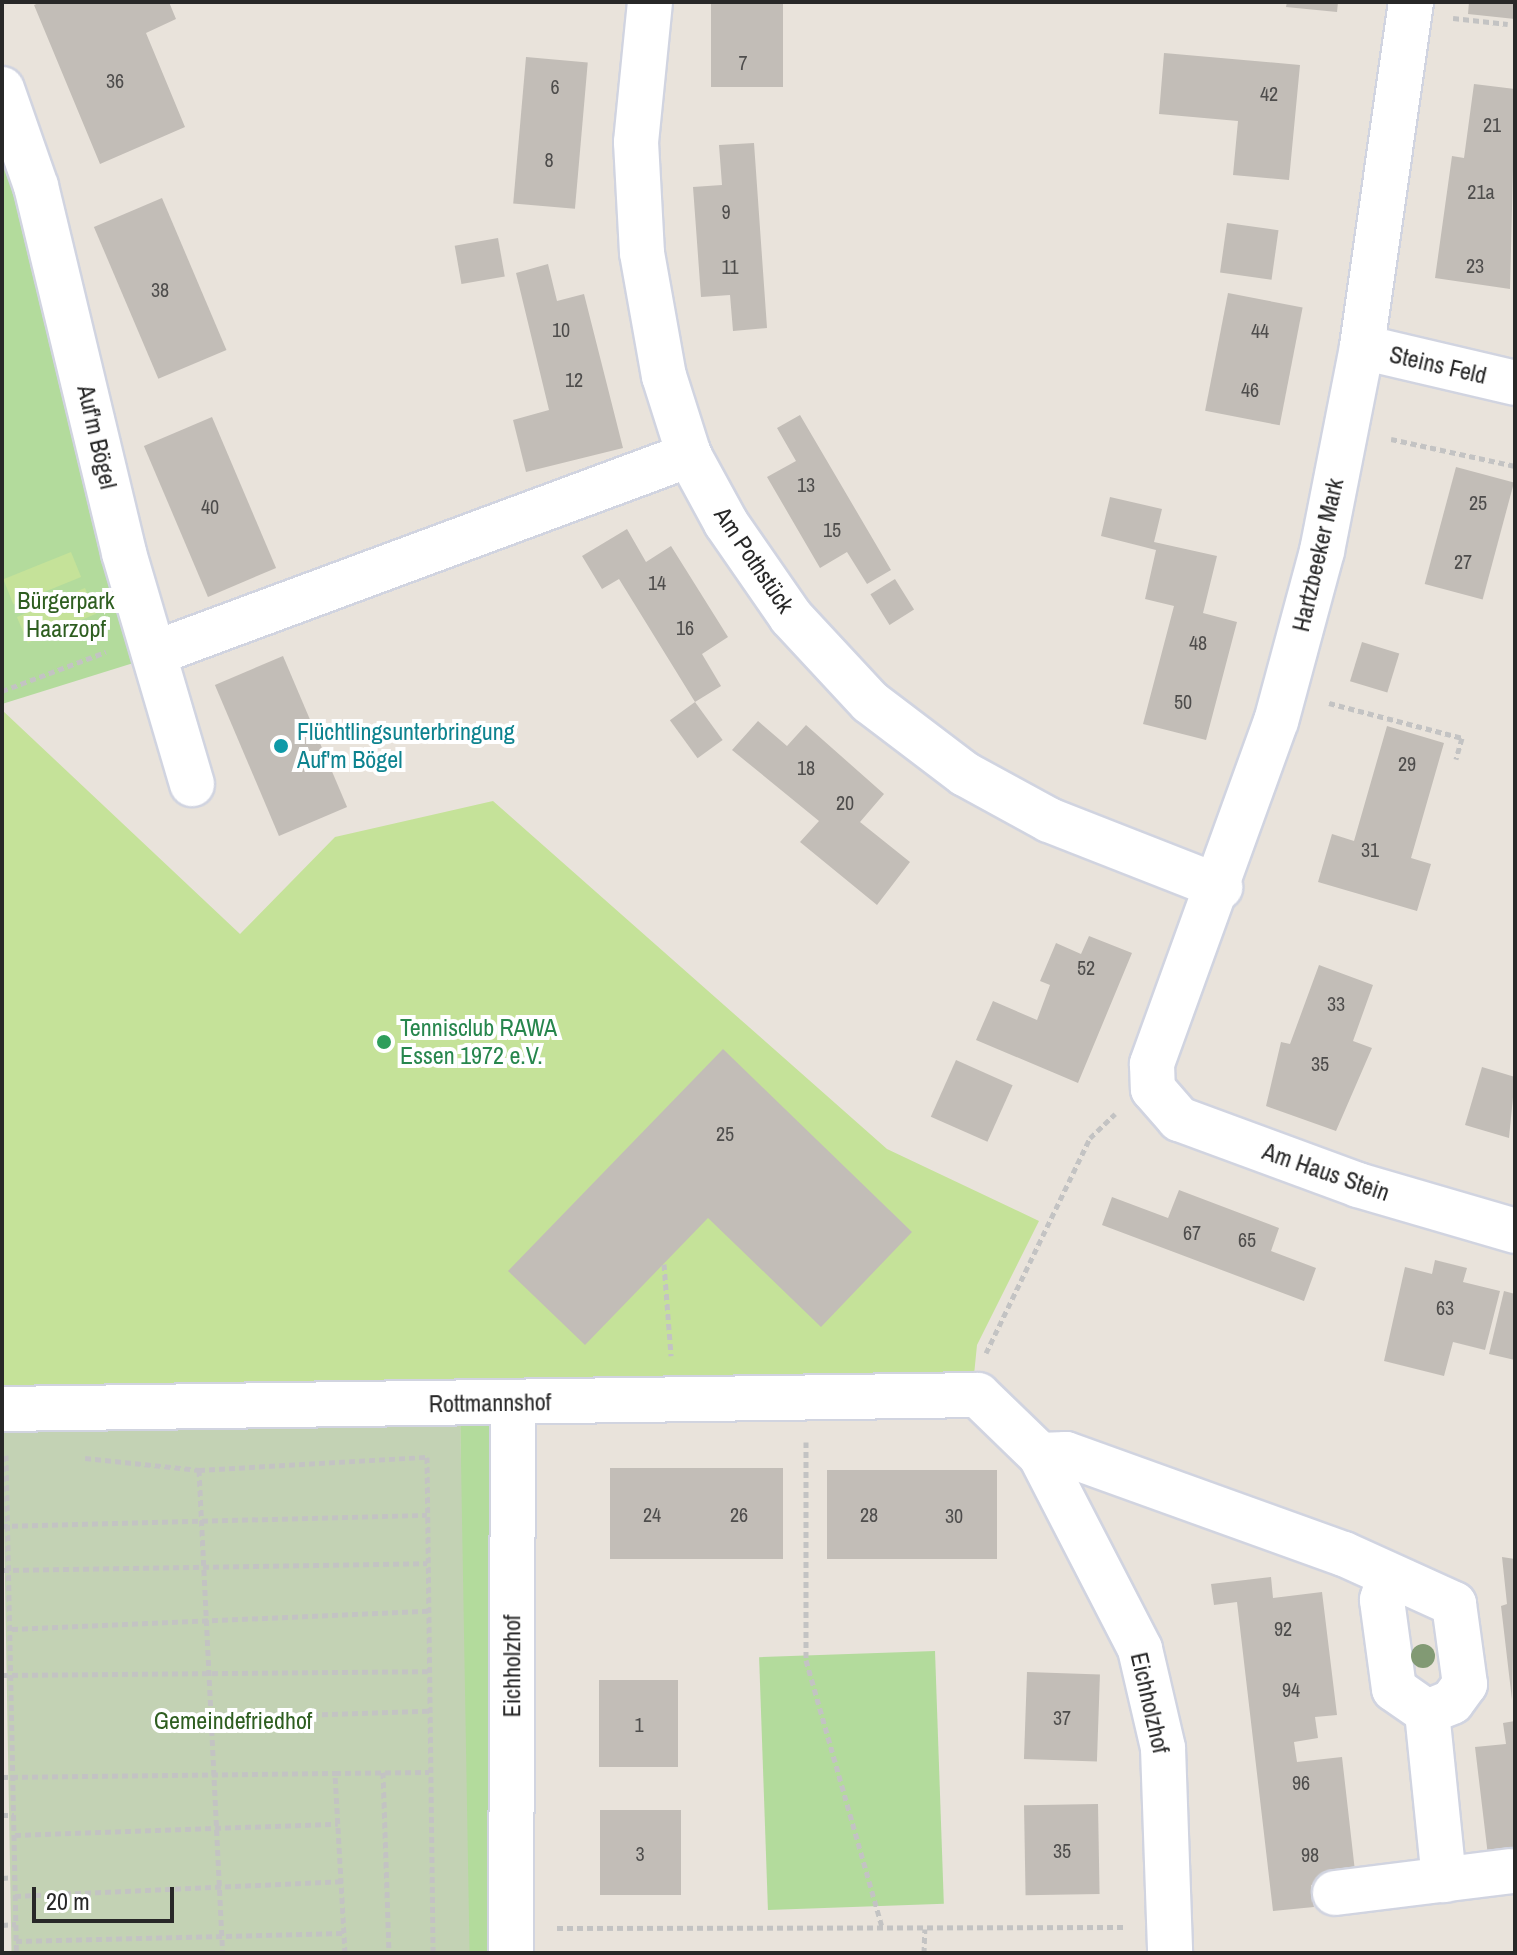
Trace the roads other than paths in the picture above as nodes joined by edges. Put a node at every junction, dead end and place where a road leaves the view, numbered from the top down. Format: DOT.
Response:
graph roads {
  1 [pos="650,2"];
  2 [pos="1430,10"];
  3 [pos="2,89"];
  4 [pos="1362,347"];
  5 [pos="1515,383"];
  6 [pos="689,455"];
  7 [pos="152,644"];
  8 [pos="192,784"];
  9 [pos="1220,887"];
  10 [pos="1153,1089"];
  11 [pos="1515,1231"];
  12 [pos="978,1395"];
  13 [pos="513,1404"];
  14 [pos="3,1436"];
  15 [pos="1040,1455"];
  16 [pos="1389,1577"];
  17 [pos="1427,1712"];
  18 [pos="1511,1871"];
  19 [pos="1444,1880"];
  20 [pos="1335,1893"];
  21 [pos="511,1940"];
  22 [pos="1169,1940"];
  1 -- 6 [label="street, Am Pothstück"];
  2 -- 4 [label="street, Hartzbeeker Mark"];
  3 -- 7 [label="street, Auf'm Bögel"];
  4 -- 5 [label="street, Steins Feld"];
  4 -- 9 [label="street, Hartzbeeker Mark"];
  6 -- 7 [label="street"];
  6 -- 9 [label="street, Am Pothstück"];
  7 -- 8 [label="street, Auf'm Bögel"];
  9 -- 10 [label="street, Hartzbeeker Mark"];
  10 -- 11 [label="street, Am Haus Stein"];
  12 -- 13 [label="street, Rottmannshof"];
  12 -- 15 [label="street, Eichholzhof"];
  13 -- 14 [label="street, Rottmannshof"];
  13 -- 21 [label="street, Eichholzhof"];
  15 -- 16 [label="street"];
  15 -- 22 [label="street, Eichholzhof"];
  16 -- 17 [label="street"];
  16 -- 17 [label="street"];
  17 -- 19 [label="street"];
  18 -- 19 [label="street"];
  19 -- 20 [label="street"];
}
